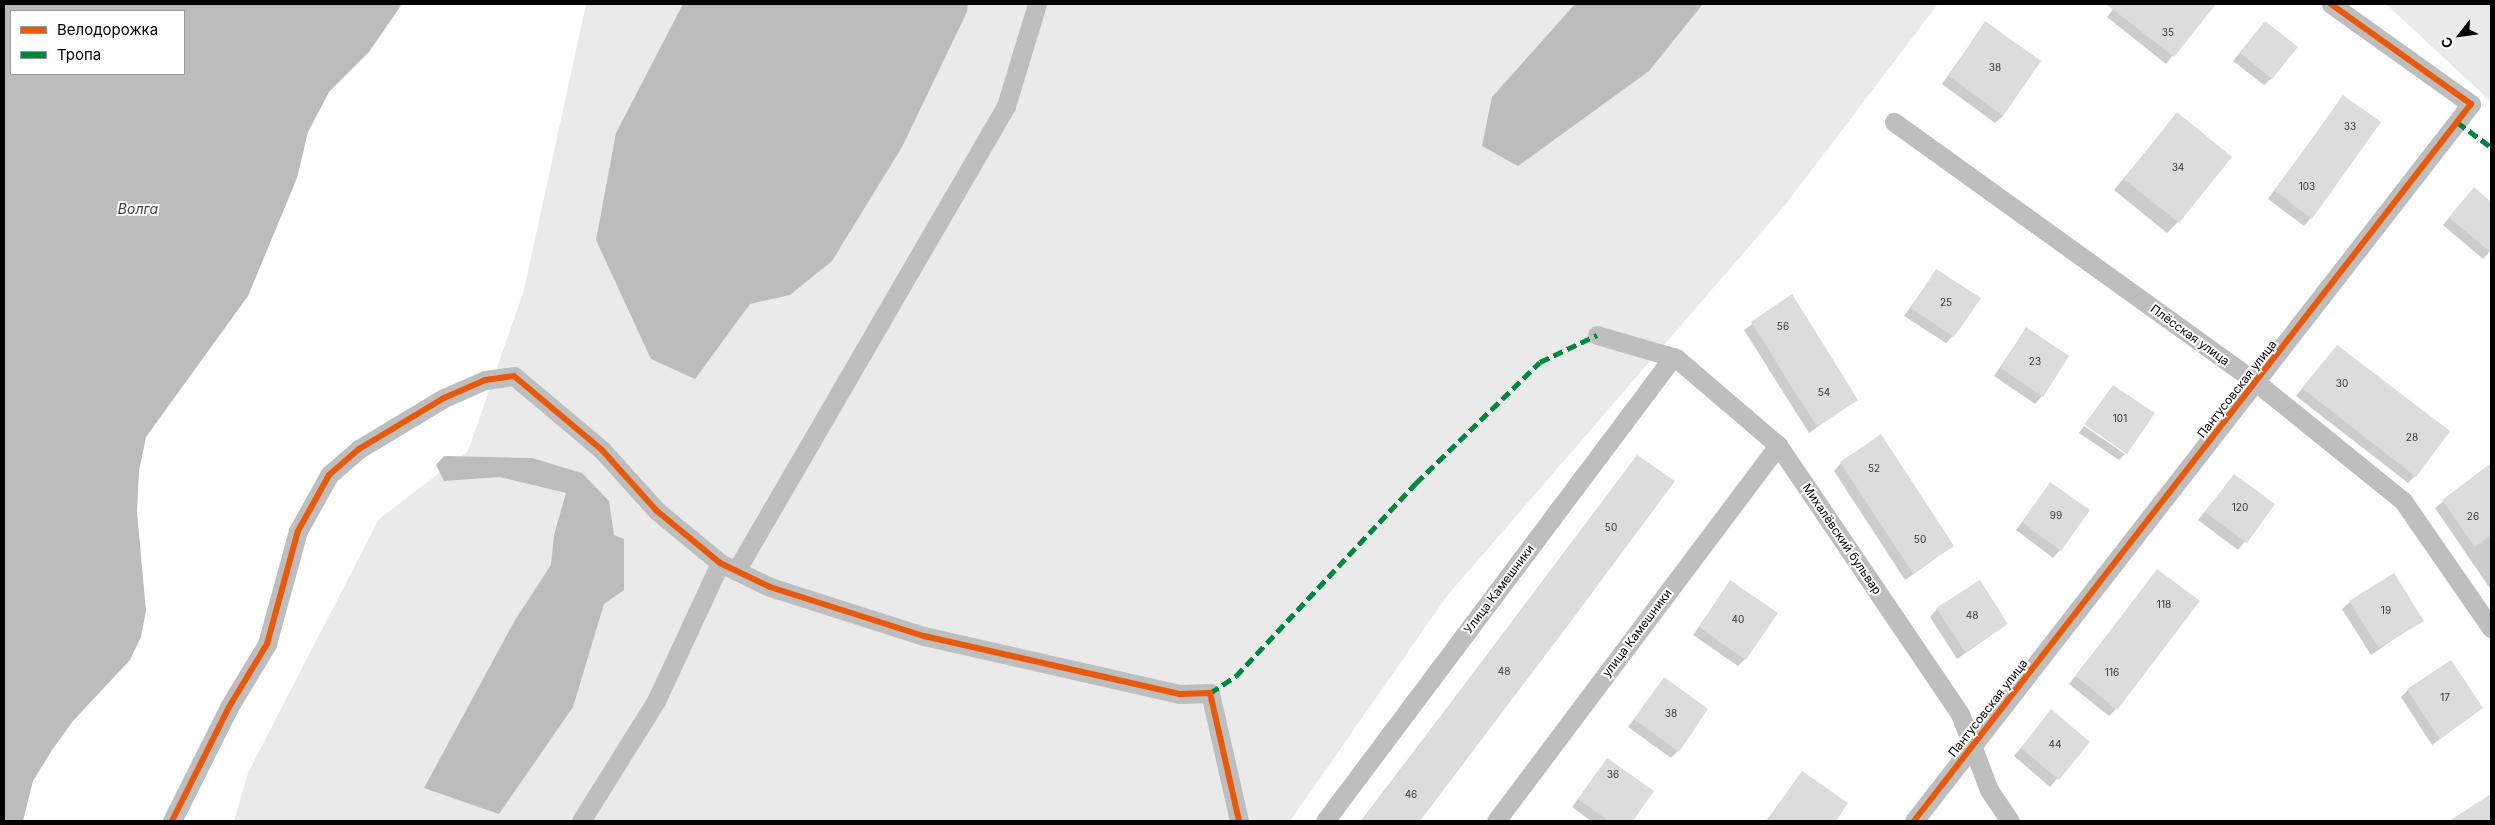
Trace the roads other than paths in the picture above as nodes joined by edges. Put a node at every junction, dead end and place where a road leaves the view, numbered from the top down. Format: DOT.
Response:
graph roads {
  1 [pos="1037,4"];
  2 [pos="2331,4"];
  3 [pos="1894,122"];
  4 [pos="1597,335"];
  5 [pos="1673,357"];
  6 [pos="2257,383"];
  7 [pos="1778,445"];
  8 [pos="728,567"];
  9 [pos="2491,628"];
  10 [pos="1973,746"];
  11 [pos="172,821"];
  12 [pos="581,821"];
  13 [pos="1239,821"];
  14 [pos="1325,821"];
  15 [pos="1496,821"];
  16 [pos="1914,821"];
  17 [pos="2010,821"];
  1 -- 8 [label="street"];
  2 -- 6 [label="street, Пантусовская улица"];
  3 -- 6 [label="street, Плёсская улица"];
  4 -- 5 [label="street, Михалёвский бульвар"];
  5 -- 7 [label="street, Михалёвский бульвар"];
  5 -- 14 [label="street, Улица Камешники"];
  6 -- 9 [label="street, Плёсская улица"];
  6 -- 10 [label="street, Пантусовская улица"];
  7 -- 10 [label="street, Михалёвский бульвар"];
  7 -- 15 [label="street, улица Камешники"];
  8 -- 11 [label="street"];
  8 -- 12 [label="street"];
  8 -- 13 [label="street"];
  10 -- 16 [label="street, Пантусовская улица"];
  10 -- 17 [label="street, Михалёвский бульвар"];
}
